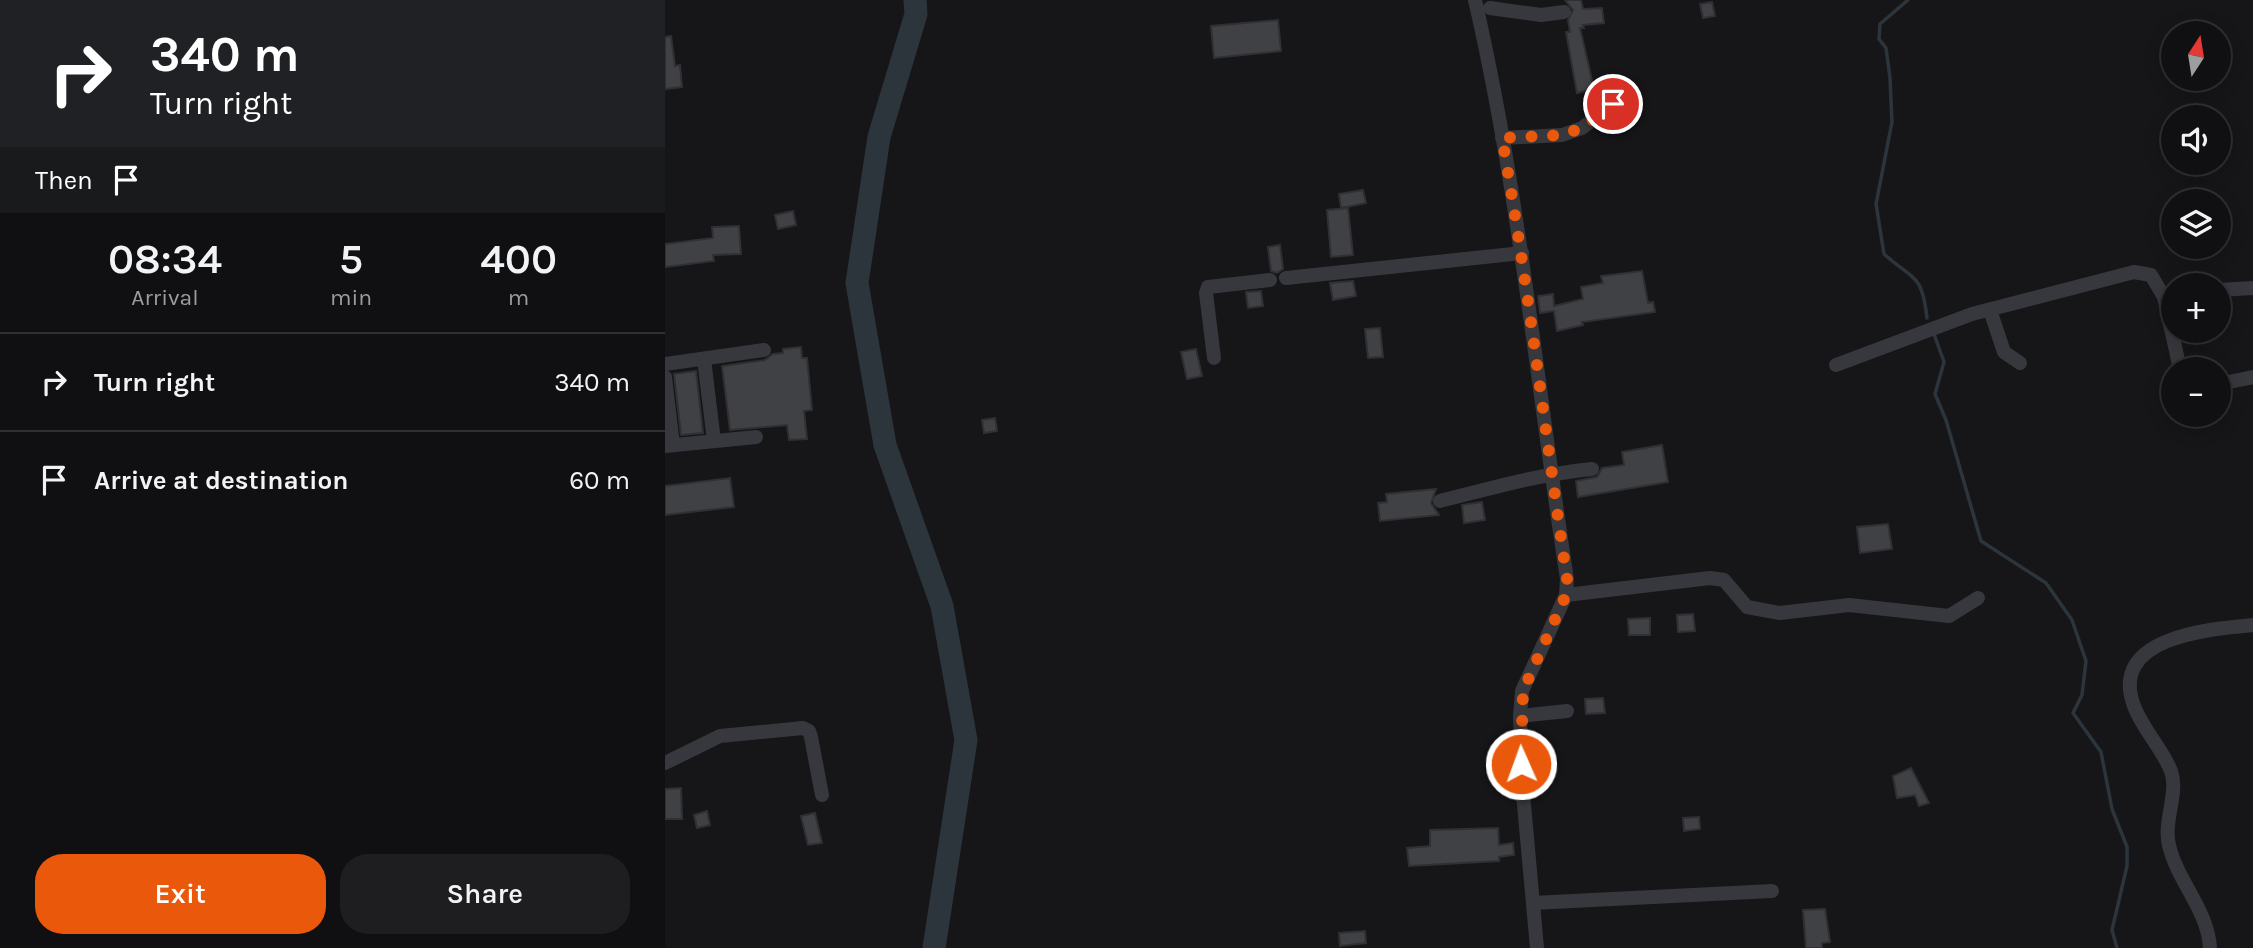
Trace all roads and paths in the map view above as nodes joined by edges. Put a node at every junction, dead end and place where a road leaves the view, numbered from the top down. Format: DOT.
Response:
graph roads {
  1 [pos="1518,0"];
  2 [pos="1481,6"];
  3 [pos="1564,12"];
  4 [pos="1613,104"];
  5 [pos="1502,138"];
  6 [pos="1522,253"];
  7 [pos="1286,278"];
  8 [pos="1270,279"];
  9 [pos="2161,287"];
  10 [pos="2253,288"];
  11 [pos="2231,289"];
  12 [pos="1990,310"];
  13 [pos="764,350"];
  14 [pos="1214,358"];
  15 [pos="704,359"];
  16 [pos="2020,363"];
  17 [pos="665,364"];
  18 [pos="1836,365"];
  19 [pos="665,377"];
  20 [pos="2253,377"];
  21 [pos="2231,382"];
  22 [pos="756,437"];
  23 [pos="714,441"];
  24 [pos="669,446"];
  25 [pos="1593,468"];
  26 [pos="1551,473"];
  27 [pos="1440,500"];
  28 [pos="1566,595"];
  29 [pos="1978,598"];
  30 [pos="2253,625"];
  31 [pos="1567,711"];
  32 [pos="1520,716"];
  33 [pos="665,763"];
  34 [pos="823,795"];
  35 [pos="1772,891"];
  36 [pos="1533,903"];
  37 [pos="1537,948"];
  38 [pos="2210,948"];
  1 -- 2 [label="street"];
  2 -- 3 [label="street"];
  2 -- 5 [label="street"];
  4 -- 5 [label="street"];
  5 -- 6 [label="street"];
  6 -- 7 [label="street"];
  6 -- 26 [label="street"];
  8 -- 14 [label="street"];
  9 -- 12 [label="street"];
  10 -- 11 [label="street"];
  12 -- 16 [label="street"];
  12 -- 18 [label="street"];
  13 -- 15 [label="street"];
  15 -- 17 [label="street"];
  15 -- 23 [label="street"];
  19 -- 24 [label="street"];
  20 -- 21 [label="street"];
  22 -- 23 [label="street"];
  23 -- 24 [label="street"];
  25 -- 26 [label="street"];
  26 -- 27 [label="street"];
  26 -- 28 [label="street"];
  28 -- 29 [label="street"];
  28 -- 32 [label="street"];
  30 -- 38 [label="street"];
  31 -- 32 [label="street"];
  32 -- 36 [label="street"];
  33 -- 34 [label="street"];
  35 -- 36 [label="street"];
  36 -- 37 [label="street"];
}
